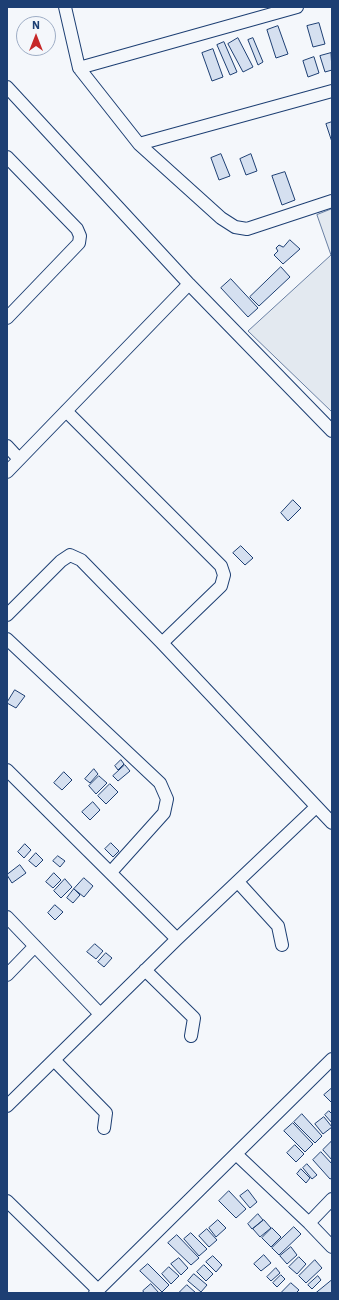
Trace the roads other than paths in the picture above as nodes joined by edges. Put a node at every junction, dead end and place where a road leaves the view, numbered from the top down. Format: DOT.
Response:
graph roads {
  1 [pos="66,7"];
  2 [pos="297,7"];
  3 [pos="79,68"];
  4 [pos="7,87"];
  5 [pos="332,91"];
  6 [pos="139,144"];
  7 [pos="7,157"];
  8 [pos="332,201"];
  9 [pos="189,284"];
  10 [pos="10,310"];
  11 [pos="66,411"];
  12 [pos="332,431"];
  13 [pos="7,446"];
  14 [pos="19,459"];
  15 [pos="7,472"];
  16 [pos="7,615"];
  17 [pos="7,639"];
  18 [pos="162,643"];
  19 [pos="7,770"];
  20 [pos="316,807"];
  21 [pos="332,823"];
  22 [pos="111,872"];
  23 [pos="238,882"];
  24 [pos="7,917"];
  25 [pos="177,938"];
  26 [pos="282,945"];
  27 [pos="34,946"];
  28 [pos="145,970"];
  29 [pos="7,975"];
  30 [pos="100,1014"];
  31 [pos="191,1036"];
  32 [pos="332,1059"];
  33 [pos="54,1060"];
  34 [pos="7,1106"];
  35 [pos="104,1128"];
  36 [pos="236,1154"];
  37 [pos="332,1199"];
  38 [pos="7,1201"];
  39 [pos="309,1223"];
  40 [pos="332,1247"];
  41 [pos="96,1292"];
  1 -- 3 [label="street"];
  2 -- 3 [label="street"];
  3 -- 6 [label="street"];
  4 -- 9 [label="street"];
  5 -- 6 [label="street"];
  6 -- 8 [label="street"];
  7 -- 10 [label="street"];
  9 -- 11 [label="street"];
  9 -- 12 [label="street"];
  11 -- 14 [label="street"];
  11 -- 18 [label="street"];
  13 -- 14 [label="street"];
  14 -- 15 [label="street"];
  16 -- 18 [label="street"];
  17 -- 22 [label="street"];
  18 -- 20 [label="street"];
  19 -- 22 [label="street"];
  20 -- 21 [label="street"];
  20 -- 23 [label="street"];
  22 -- 25 [label="street"];
  23 -- 25 [label="street"];
  23 -- 26 [label="street"];
  24 -- 27 [label="street"];
  25 -- 28 [label="street"];
  27 -- 29 [label="street"];
  27 -- 30 [label="street"];
  28 -- 30 [label="street"];
  28 -- 31 [label="street"];
  30 -- 33 [label="street"];
  32 -- 36 [label="street"];
  33 -- 34 [label="street"];
  33 -- 35 [label="street"];
  36 -- 39 [label="street"];
  36 -- 41 [label="street"];
  37 -- 39 [label="street"];
  38 -- 41 [label="street"];
  39 -- 40 [label="street"];
}
